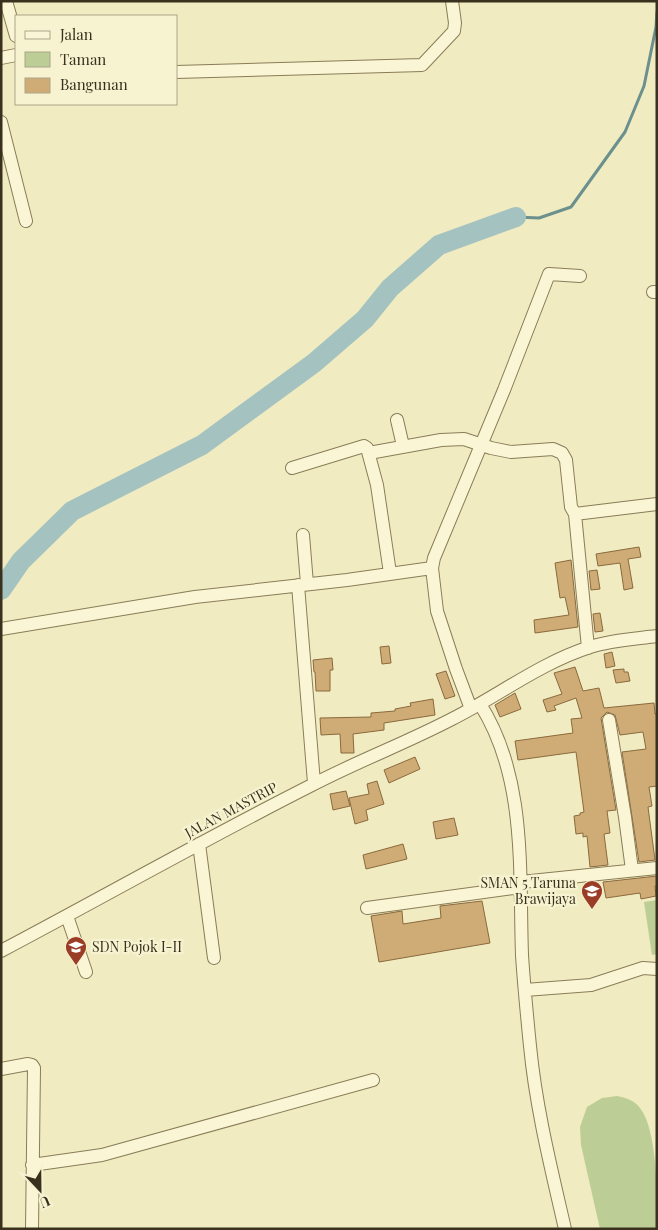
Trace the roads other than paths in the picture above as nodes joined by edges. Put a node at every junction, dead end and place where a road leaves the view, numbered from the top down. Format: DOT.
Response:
graph roads {
  1 [pos="6,1"];
  2 [pos="452,1"];
  3 [pos="15,32"];
  4 [pos="15,55"];
  5 [pos="1,58"];
  6 [pos="178,72"];
  7 [pos="1,122"];
  8 [pos="7,168"];
  9 [pos="26,221"];
  10 [pos="580,276"];
  11 [pos="396,420"];
  12 [pos="484,445"];
  13 [pos="403,446"];
  14 [pos="369,453"];
  15 [pos="292,468"];
  16 [pos="657,504"];
  17 [pos="575,514"];
  18 [pos="303,535"];
  19 [pos="432,568"];
  20 [pos="390,573"];
  21 [pos="302,584"];
  22 [pos="1,629"];
  23 [pos="657,636"];
  24 [pos="588,648"];
  25 [pos="475,707"];
  26 [pos="609,720"];
  27 [pos="314,783"];
  28 [pos="199,844"];
  29 [pos="657,868"];
  30 [pos="632,870"];
  31 [pos="521,884"];
  32 [pos="367,908"];
  33 [pos="67,916"];
  34 [pos="1,951"];
  35 [pos="214,958"];
  36 [pos="657,969"];
  37 [pos="86,972"];
  38 [pos="525,990"];
  39 [pos="1,1069"];
  40 [pos="373,1080"];
  41 [pos="32,1166"];
  42 [pos="32,1229"];
  43 [pos="565,1229"];
  1 -- 3 [label="street"];
  2 -- 6 [label="street"];
  4 -- 5 [label="street"];
  7 -- 8 [label="street"];
  8 -- 9 [label="street"];
  10 -- 12 [label="street"];
  11 -- 13 [label="street"];
  12 -- 13 [label="street"];
  12 -- 17 [label="street"];
  12 -- 19 [label="street"];
  13 -- 14 [label="street"];
  14 -- 15 [label="street"];
  14 -- 20 [label="street"];
  16 -- 17 [label="street"];
  17 -- 24 [label="street"];
  18 -- 21 [label="street"];
  19 -- 20 [label="street"];
  19 -- 25 [label="street"];
  20 -- 21 [label="street"];
  21 -- 22 [label="street"];
  21 -- 27 [label="street"];
  23 -- 24 [label="street, JALAN MASTRIP"];
  24 -- 25 [label="street, JALAN MASTRIP"];
  25 -- 27 [label="street, JALAN MASTRIP"];
  25 -- 31 [label="street"];
  26 -- 30 [label="street"];
  27 -- 28 [label="street, JALAN MASTRIP"];
  28 -- 33 [label="street, JALAN MASTRIP"];
  28 -- 35 [label="street"];
  29 -- 30 [label="street"];
  30 -- 31 [label="street"];
  31 -- 32 [label="street"];
  31 -- 38 [label="street"];
  33 -- 34 [label="street, JALAN MASTRIP"];
  33 -- 37 [label="street"];
  36 -- 38 [label="street"];
  38 -- 43 [label="street"];
  39 -- 41 [label="street"];
  40 -- 41 [label="street"];
  41 -- 42 [label="street"];
}
